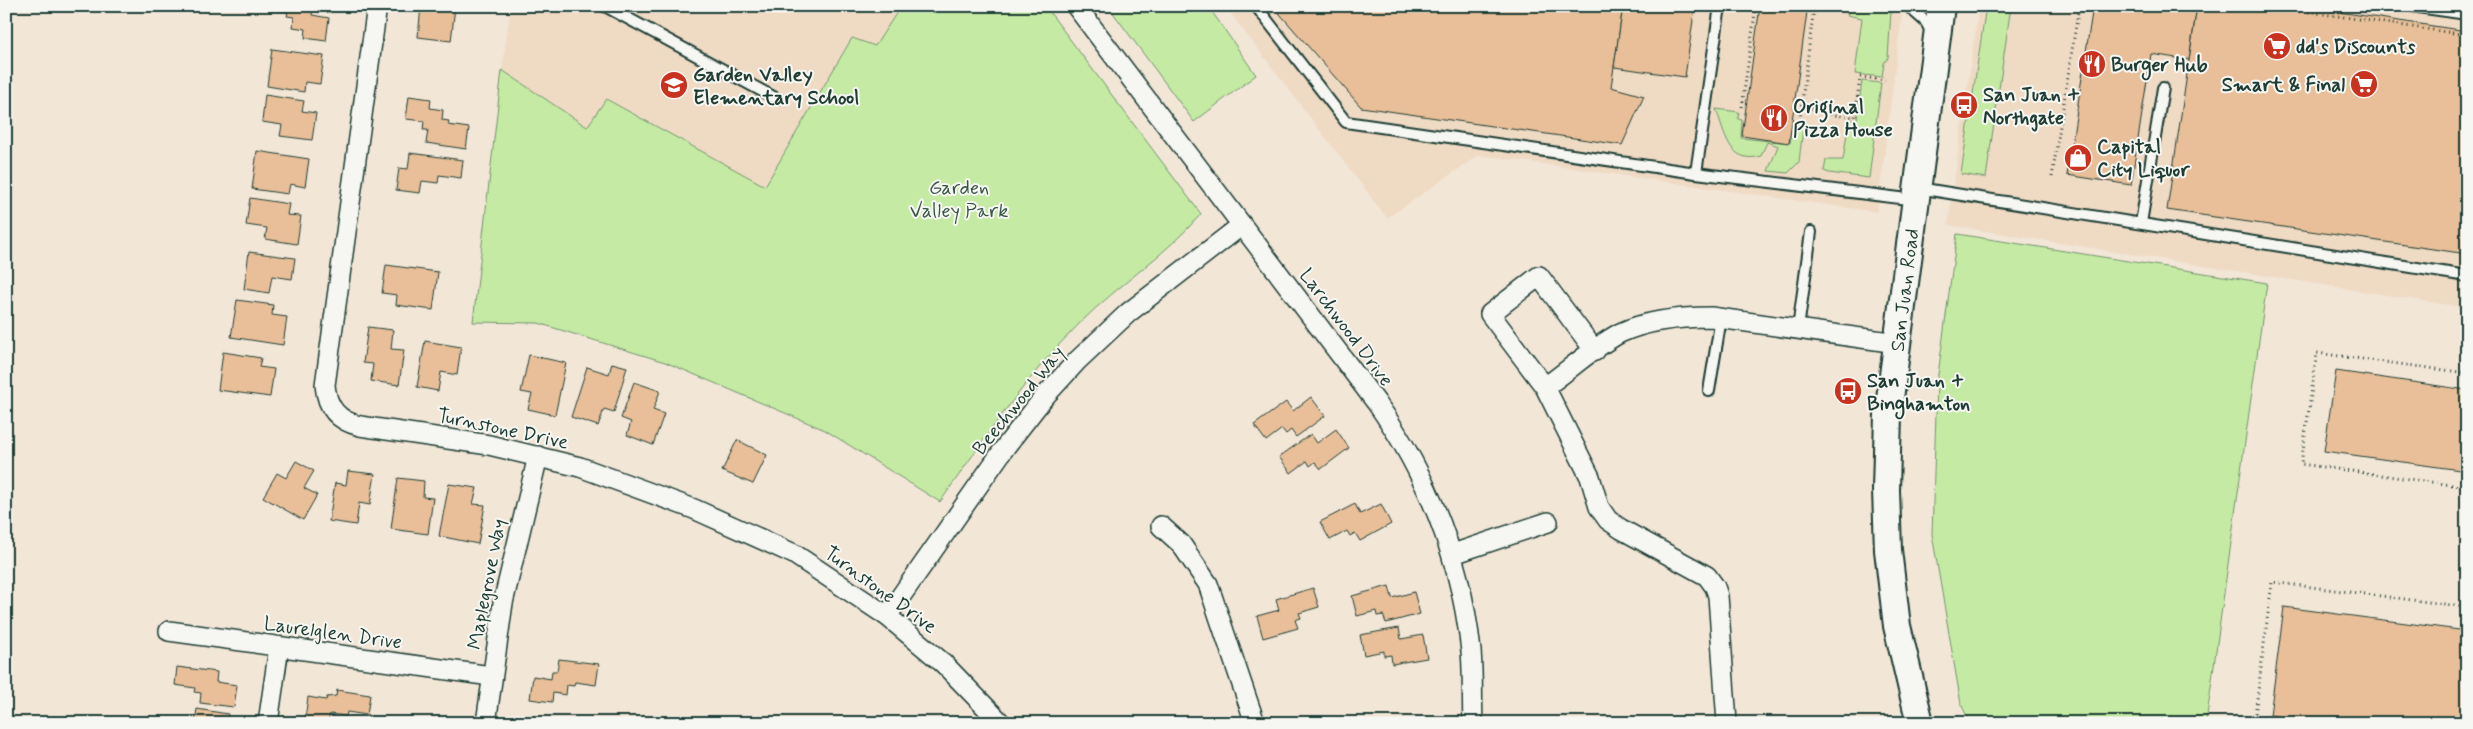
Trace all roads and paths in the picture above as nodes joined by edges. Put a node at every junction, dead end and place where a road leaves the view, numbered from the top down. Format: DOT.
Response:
graph roads {
  1 [pos="377,6"];
  2 [pos="605,6"];
  3 [pos="1076,6"];
  4 [pos="1256,6"];
  5 [pos="1720,6"];
  6 [pos="1756,6"];
  7 [pos="1806,6"];
  8 [pos="1908,6"];
  9 [pos="1941,6"];
  10 [pos="2079,6"];
  11 [pos="2269,6"];
  12 [pos="2411,6"];
  13 [pos="2467,14"];
  14 [pos="2467,35"];
  15 [pos="1937,40"];
  16 [pos="1885,80"];
  17 [pos="2163,88"];
  18 [pos="777,99"];
  19 [pos="1802,105"];
  20 [pos="1742,107"];
  21 [pos="1799,125"];
  22 [pos="1696,173"];
  23 [pos="2052,177"];
  24 [pos="1917,194"];
  25 [pos="2141,223"];
  26 [pos="1242,225"];
  27 [pos="1811,232"];
  28 [pos="2467,276"];
  29 [pos="1721,318"];
  30 [pos="1798,329"];
  31 [pos="1897,343"];
  32 [pos="1596,351"];
  33 [pos="2467,373"];
  34 [pos="1545,387"];
  35 [pos="1709,391"];
  36 [pos="538,456"];
  37 [pos="2467,487"];
  38 [pos="1548,522"];
  39 [pos="1161,526"];
  40 [pos="1453,554"];
  41 [pos="2467,607"];
  42 [pos="887,616"];
  43 [pos="169,631"];
  44 [pos="279,647"];
  45 [pos="491,676"];
  46 [pos="268,723"];
  47 [pos="486,723"];
  48 [pos="1002,723"];
  49 [pos="1255,723"];
  50 [pos="1472,723"];
  51 [pos="1726,723"];
  52 [pos="1920,723"];
  53 [pos="2254,723"];
  1 -- 36 [label="street, Turnstone Drive"];
  2 -- 18 [label="lane"];
  3 -- 26 [label="street, Larchwood Drive"];
  4 -- 22 [label="lane"];
  5 -- 22 [label="lane"];
  6 -- 20 [label="path"];
  7 -- 19 [label="path"];
  8 -- 15 [label="lane"];
  9 -- 15 [label="main road, San Juan Road"];
  10 -- 23 [label="path"];
  11 -- 14 [label="path"];
  12 -- 13 [label="lane"];
  15 -- 24 [label="main road, San Juan Road"];
  16 -- 19 [label="path"];
  17 -- 25 [label="lane"];
  19 -- 21 [label="path"];
  22 -- 24 [label="lane"];
  24 -- 25 [label="lane"];
  24 -- 31 [label="main road, San Juan Road"];
  25 -- 28 [label="lane"];
  26 -- 40 [label="street, Larchwood Drive"];
  26 -- 42 [label="street, Beechwood Way"];
  27 -- 30 [label="lane"];
  29 -- 30 [label="street"];
  29 -- 32 [label="street"];
  29 -- 35 [label="lane"];
  30 -- 31 [label="street"];
  31 -- 52 [label="main road, San Juan Road"];
  32 -- 34 [label="street"];
  32 -- 34 [label="street"];
  33 -- 37 [label="path"];
  34 -- 51 [label="street"];
  36 -- 42 [label="street, Turnstone Drive"];
  36 -- 45 [label="street, Maplegrove Way"];
  38 -- 40 [label="street"];
  39 -- 49 [label="street"];
  40 -- 50 [label="street, Larchwood Drive"];
  41 -- 53 [label="path"];
  42 -- 48 [label="street, Turnstone Drive"];
  43 -- 44 [label="street, Laurelglen Drive"];
  44 -- 45 [label="street, Laurelglen Drive"];
  44 -- 46 [label="street"];
  45 -- 47 [label="street, Maplegrove Way"];
}
